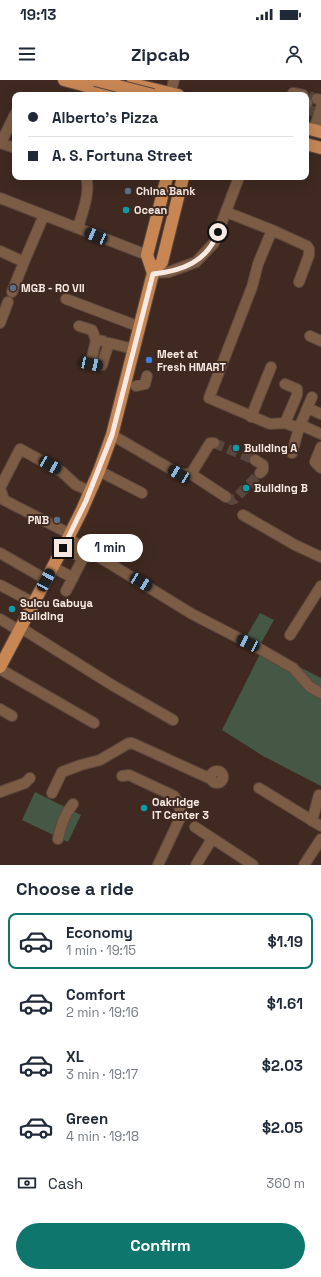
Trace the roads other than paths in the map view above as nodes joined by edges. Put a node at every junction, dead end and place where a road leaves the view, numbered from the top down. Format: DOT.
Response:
graph roads {
  1 [pos="118,80"];
  2 [pos="174,80"];
  3 [pos="70,81"];
  4 [pos="98,83"];
  5 [pos="115,92"];
  6 [pos="139,92"];
  7 [pos="165,92"];
  8 [pos="173,92"];
  9 [pos="311,102"];
  10 [pos="12,120"];
  11 [pos="314,133"];
  12 [pos="0,143"];
  13 [pos="309,145"];
  14 [pos="12,147"];
  15 [pos="321,148"];
  16 [pos="87,180"];
  17 [pos="166,180"];
  18 [pos="182,180"];
  19 [pos="238,180"];
  20 [pos="0,198"];
  21 [pos="226,212"];
  22 [pos="44,215"];
  23 [pos="78,228"];
  24 [pos="272,230"];
  25 [pos="0,251"];
  26 [pos="147,256"];
  27 [pos="24,262"];
  28 [pos="153,274"];
  29 [pos="299,282"];
  30 [pos="12,292"];
  31 [pos="66,299"];
  32 [pos="8,302"];
  33 [pos="0,323"];
  34 [pos="79,326"];
  35 [pos="140,327"];
  36 [pos="310,336"];
  37 [pos="96,340"];
  38 [pos="321,341"];
  39 [pos="109,342"];
  40 [pos="134,349"];
  41 [pos="271,367"];
  42 [pos="147,376"];
  43 [pos="285,384"];
  44 [pos="132,385"];
  45 [pos="312,397"];
  46 [pos="308,408"];
  47 [pos="321,414"];
  48 [pos="251,417"];
  49 [pos="285,423"];
  50 [pos="300,427"];
  51 [pos="321,434"];
  52 [pos="112,435"];
  53 [pos="214,443"];
  54 [pos="321,447"];
  55 [pos="292,453"];
  56 [pos="255,460"];
  57 [pos="321,468"];
  58 [pos="99,471"];
  59 [pos="260,473"];
  60 [pos="191,474"];
  61 [pos="90,491"];
  62 [pos="142,492"];
  63 [pos="226,497"];
  64 [pos="243,515"];
  65 [pos="67,540"];
  66 [pos="0,554"];
  67 [pos="321,557"];
  68 [pos="53,567"];
  69 [pos="73,578"];
  70 [pos="46,580"];
  71 [pos="0,585"];
  72 [pos="321,586"];
  73 [pos="66,591"];
  74 [pos="34,603"];
  75 [pos="0,619"];
  76 [pos="20,629"];
  77 [pos="290,635"];
  78 [pos="0,668"];
  79 [pos="321,693"];
  80 [pos="0,709"];
  81 [pos="12,716"];
  82 [pos="173,720"];
  83 [pos="94,723"];
  84 [pos="122,776"];
  85 [pos="30,778"];
  86 [pos="211,779"];
  87 [pos="259,788"];
  88 [pos="0,792"];
  89 [pos="52,793"];
  90 [pos="319,795"];
  91 [pos="73,804"];
  92 [pos="317,824"];
  93 [pos="195,827"];
  94 [pos="58,839"];
  95 [pos="212,839"];
  96 [pos="321,839"];
  97 [pos="158,865"];
  98 [pos="196,865"];
  99 [pos="253,865"];
  100 [pos="304,865"];
  1 -- 7 [label="main road"];
  2 -- 8 [label="street"];
  3 -- 4 [label="main road"];
  4 -- 5 [label="main road"];
  4 -- 6 [label="main road, bridge"];
  9 -- 11 [label="street"];
  10 -- 12 [label="street"];
  12 -- 14 [label="street"];
  13 -- 15 [label="main road"];
  16 -- 23 [label="street"];
  17 -- 26 [label="main road"];
  18 -- 28 [label="main road"];
  19 -- 21 [label="street"];
  20 -- 22 [label="street"];
  21 -- 24 [label="street"];
  21 -- 28 [label="street"];
  22 -- 23 [label="street"];
  22 -- 27 [label="street"];
  23 -- 26 [label="street"];
  24 -- 29 [label="street"];
  24 -- 48 [label="street"];
  25 -- 27 [label="street"];
  26 -- 28 [label="main road"];
  27 -- 30 [label="street"];
  28 -- 35 [label="main road"];
  31 -- 35 [label="street"];
  32 -- 33 [label="street"];
  34 -- 37 [label="street"];
  35 -- 40 [label="main road"];
  36 -- 38 [label="street"];
  37 -- 39 [label="street"];
  37 -- 39 [label="street"];
  39 -- 40 [label="street"];
  40 -- 44 [label="main road"];
  41 -- 48 [label="street"];
  42 -- 44 [label="street"];
  43 -- 49 [label="street"];
  44 -- 52 [label="main road"];
  45 -- 46 [label="street"];
  46 -- 47 [label="street"];
  46 -- 50 [label="street"];
  48 -- 49 [label="street"];
  49 -- 50 [label="street"];
  50 -- 51 [label="street"];
  50 -- 55 [label="street"];
  52 -- 58 [label="main road"];
  52 -- 60 [label="street"];
  53 -- 60 [label="street"];
  54 -- 57 [label="street"];
  56 -- 59 [label="street"];
  58 -- 61 [label="main road"];
  58 -- 62 [label="street"];
  60 -- 63 [label="street"];
  61 -- 65 [label="main road"];
  61 -- 65 [label="street"];
  64 -- 67 [label="street"];
  65 -- 68 [label="main road"];
  65 -- 69 [label="street"];
  65 -- 79 [label="street"];
  66 -- 70 [label="street"];
  68 -- 69 [label="street"];
  68 -- 70 [label="main road"];
  69 -- 73 [label="street"];
  70 -- 74 [label="main road"];
  71 -- 74 [label="street"];
  72 -- 77 [label="street"];
  74 -- 76 [label="main road"];
  75 -- 76 [label="street"];
  76 -- 78 [label="main road"];
  76 -- 82 [label="street"];
  78 -- 83 [label="street"];
  80 -- 81 [label="street"];
  84 -- 97 [label="street"];
  85 -- 88 [label="street"];
  86 -- 89 [label="street"];
  87 -- 92 [label="street"];
  90 -- 92 [label="street"];
  91 -- 94 [label="street"];
  93 -- 95 [label="street"];
  95 -- 98 [label="street"];
  95 -- 99 [label="street"];
  96 -- 100 [label="street"];
}
